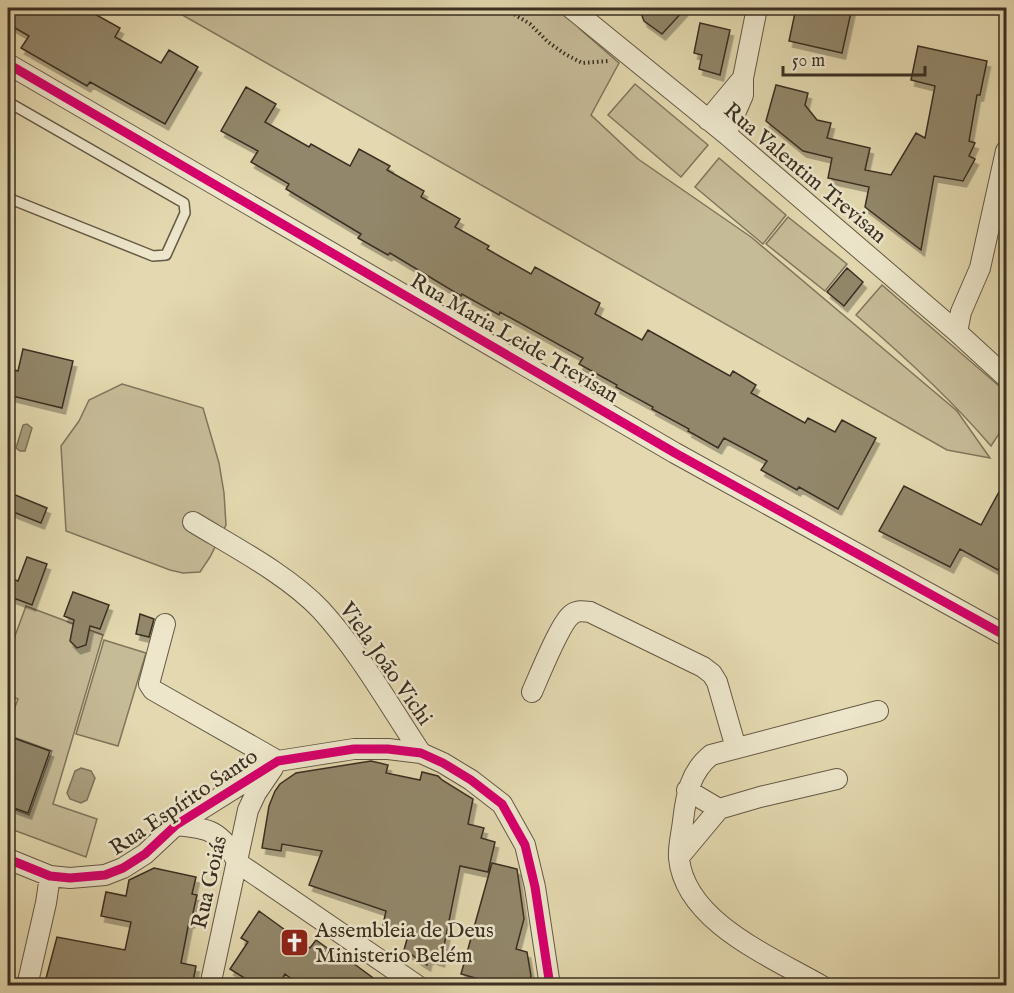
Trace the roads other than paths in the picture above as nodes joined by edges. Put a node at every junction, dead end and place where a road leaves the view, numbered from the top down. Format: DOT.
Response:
graph roads {
  1 [pos="571,8"];
  2 [pos="757,8"];
  3 [pos="8,64"];
  4 [pos="743,78"];
  5 [pos="8,102"];
  6 [pos="708,120"];
  7 [pos="726,134"];
  8 [pos="1006,152"];
  9 [pos="8,198"];
  10 [pos="957,332"];
  11 [pos="1006,377"];
  12 [pos="193,522"];
  13 [pos="165,624"];
  14 [pos="1006,636"];
  15 [pos="532,692"];
  16 [pos="879,711"];
  17 [pos="736,748"];
  18 [pos="421,753"];
  19 [pos="278,761"];
  20 [pos="837,779"];
  21 [pos="687,790"];
  22 [pos="719,809"];
  23 [pos="176,825"];
  24 [pos="679,857"];
  25 [pos="8,859"];
  26 [pos="238,863"];
  27 [pos="50,876"];
  28 [pos="27,986"];
  29 [pos="210,986"];
  30 [pos="418,986"];
  31 [pos="550,986"];
  32 [pos="822,986"];
  1 -- 6 [label="street, Rua Valentim Trevisan"];
  2 -- 4 [label="street"];
  3 -- 14 [label="street, Rua Maria Leide Trevisan"];
  4 -- 6 [label="street"];
  4 -- 7 [label="street"];
  5 -- 9 [label="lane"];
  6 -- 7 [label="street, Rua Valentim Trevisan"];
  7 -- 10 [label="street, Rua Valentim Trevisan"];
  8 -- 10 [label="street"];
  10 -- 11 [label="street, Rua Valentim Trevisan"];
  12 -- 18 [label="street, Viela João Vichi"];
  13 -- 19 [label="street"];
  15 -- 17 [label="street"];
  16 -- 17 [label="street"];
  17 -- 21 [label="street"];
  18 -- 19 [label="street, Rua Espírito Santo"];
  18 -- 31 [label="street, Rua Espírito Santo"];
  19 -- 23 [label="street, Rua Espírito Santo"];
  19 -- 26 [label="street, Rua Goiás"];
  20 -- 22 [label="street"];
  21 -- 22 [label="street"];
  21 -- 24 [label="street"];
  22 -- 24 [label="street"];
  23 -- 26 [label="street"];
  23 -- 27 [label="street, Rua Espírito Santo"];
  24 -- 32 [label="street"];
  25 -- 27 [label="street, Rua Espírito Santo"];
  26 -- 29 [label="street, Rua Goiás"];
  26 -- 30 [label="street"];
  27 -- 28 [label="street"];
}
